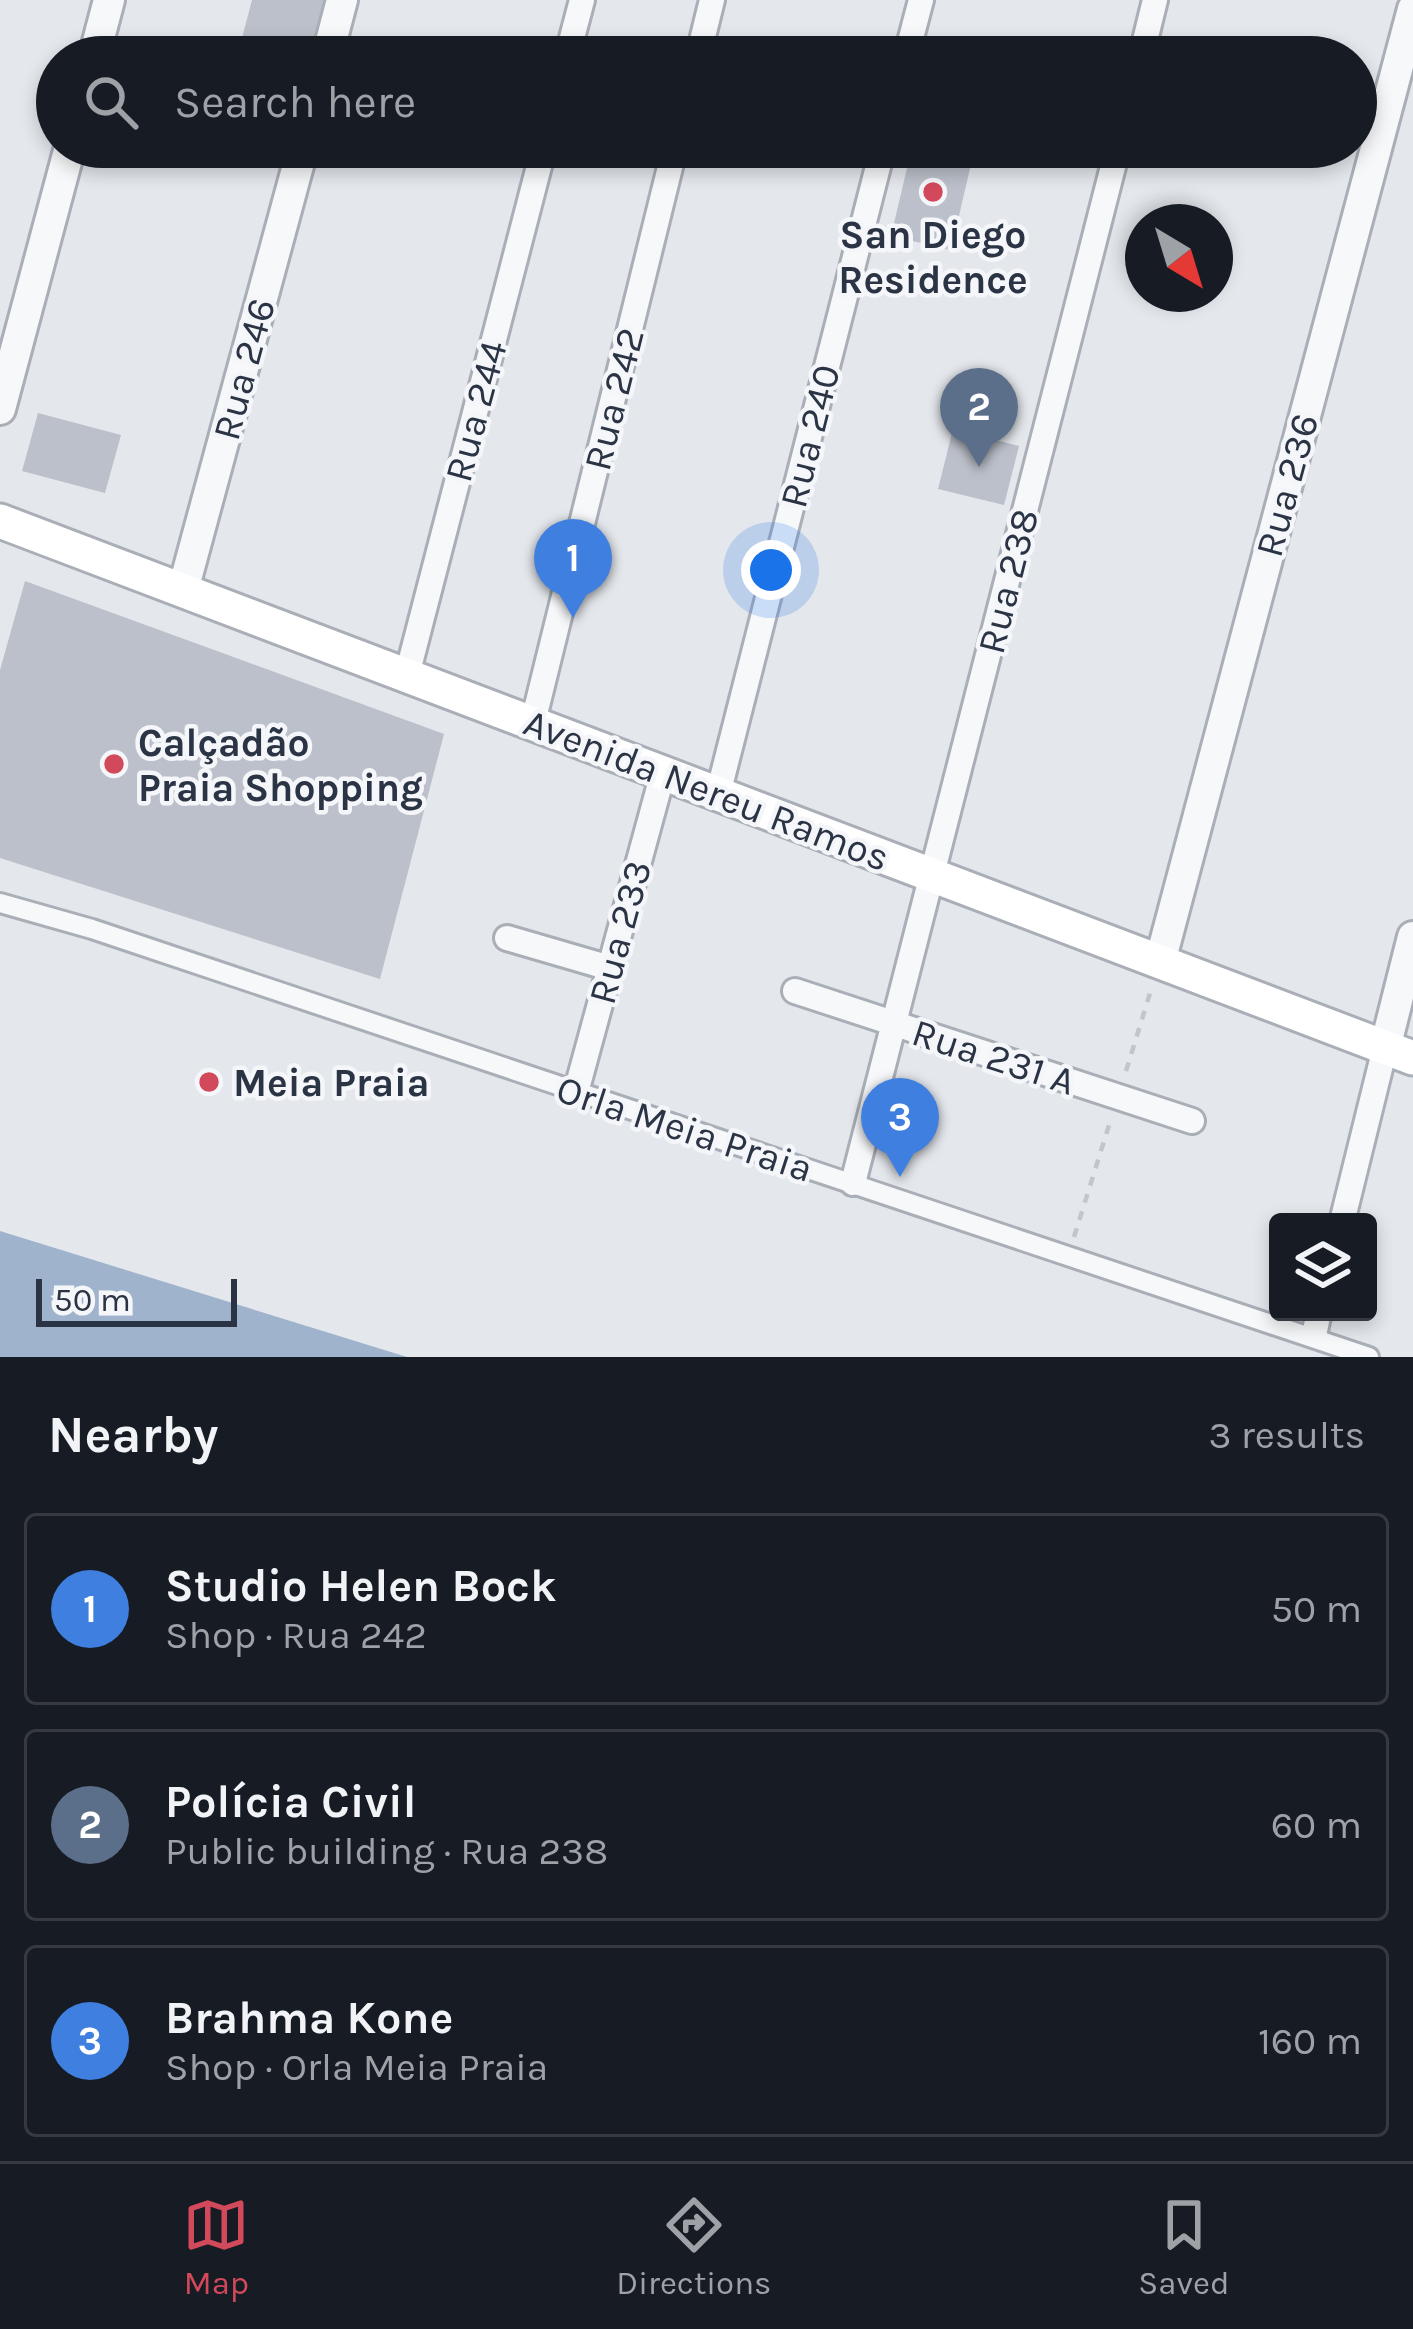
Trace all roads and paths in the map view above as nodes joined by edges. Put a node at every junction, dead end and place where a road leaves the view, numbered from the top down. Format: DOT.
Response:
graph roads {
  1 [pos="109,0"];
  2 [pos="342,0"];
  3 [pos="582,0"];
  4 [pos="712,0"];
  5 [pos="921,0"];
  6 [pos="1155,0"];
  7 [pos="1413,9"];
  8 [pos="100,36"];
  9 [pos="333,36"];
  10 [pos="573,36"];
  11 [pos="703,36"];
  12 [pos="912,36"];
  13 [pos="1146,36"];
  14 [pos="1377,145"];
  15 [pos="64,168"];
  16 [pos="297,168"];
  17 [pos="539,168"];
  18 [pos="670,168"];
  19 [pos="879,168"];
  20 [pos="1113,168"];
  21 [pos="1371,168"];
  22 [pos="0,409"];
  23 [pos="0,520"];
  24 [pos="183,590"];
  25 [pos="407,675"];
  26 [pos="532,722"];
  27 [pos="663,773"];
  28 [pos="718,794"];
  29 [pos="932,874"];
  30 [pos="0,903"];
  31 [pos="1413,937"];
  32 [pos="507,938"];
  33 [pos="1160,962"];
  34 [pos="610,968"];
  35 [pos="796,991"];
  36 [pos="894,1023"];
  37 [pos="1399,1053"];
  38 [pos="576,1092"];
  39 [pos="1192,1121"];
  40 [pos="853,1183"];
  41 [pos="1345,1213"];
  42 [pos="1317,1323"];
  43 [pos="1369,1357"];
  1 -- 8 [label="street"];
  2 -- 9 [label="street"];
  3 -- 10 [label="street"];
  4 -- 11 [label="street"];
  5 -- 12 [label="street"];
  6 -- 13 [label="street"];
  7 -- 14 [label="street, Rua 236"];
  15 -- 22 [label="street"];
  16 -- 24 [label="street, Rua 246"];
  17 -- 25 [label="street, Rua 244"];
  18 -- 26 [label="street, Rua 242"];
  19 -- 28 [label="street, Rua 240"];
  20 -- 29 [label="street, Rua 238"];
  21 -- 33 [label="street, Rua 236"];
  23 -- 24 [label="main road, Avenida Nereu Ramos"];
  24 -- 25 [label="main road, Avenida Nereu Ramos"];
  25 -- 26 [label="main road, Avenida Nereu Ramos"];
  26 -- 27 [label="main road, Avenida Nereu Ramos"];
  27 -- 28 [label="main road, Avenida Nereu Ramos"];
  27 -- 34 [label="street, Rua 233"];
  28 -- 29 [label="main road, Avenida Nereu Ramos"];
  29 -- 33 [label="main road, Avenida Nereu Ramos"];
  29 -- 36 [label="street, Rua 238"];
  30 -- 38 [label="street, Orla Meia Praia"];
  31 -- 37 [label="street"];
  32 -- 34 [label="street"];
  33 -- 37 [label="main road, Avenida Nereu Ramos"];
  34 -- 38 [label="street, Rua 233"];
  35 -- 36 [label="street, Rua 231 A"];
  36 -- 39 [label="street, Rua 231 A"];
  36 -- 40 [label="street, Rua 238"];
  37 -- 41 [label="street"];
  38 -- 40 [label="street, Orla Meia Praia"];
  40 -- 42 [label="street, Orla Meia Praia"];
  42 -- 43 [label="street, Orla Meia Praia"];
}
